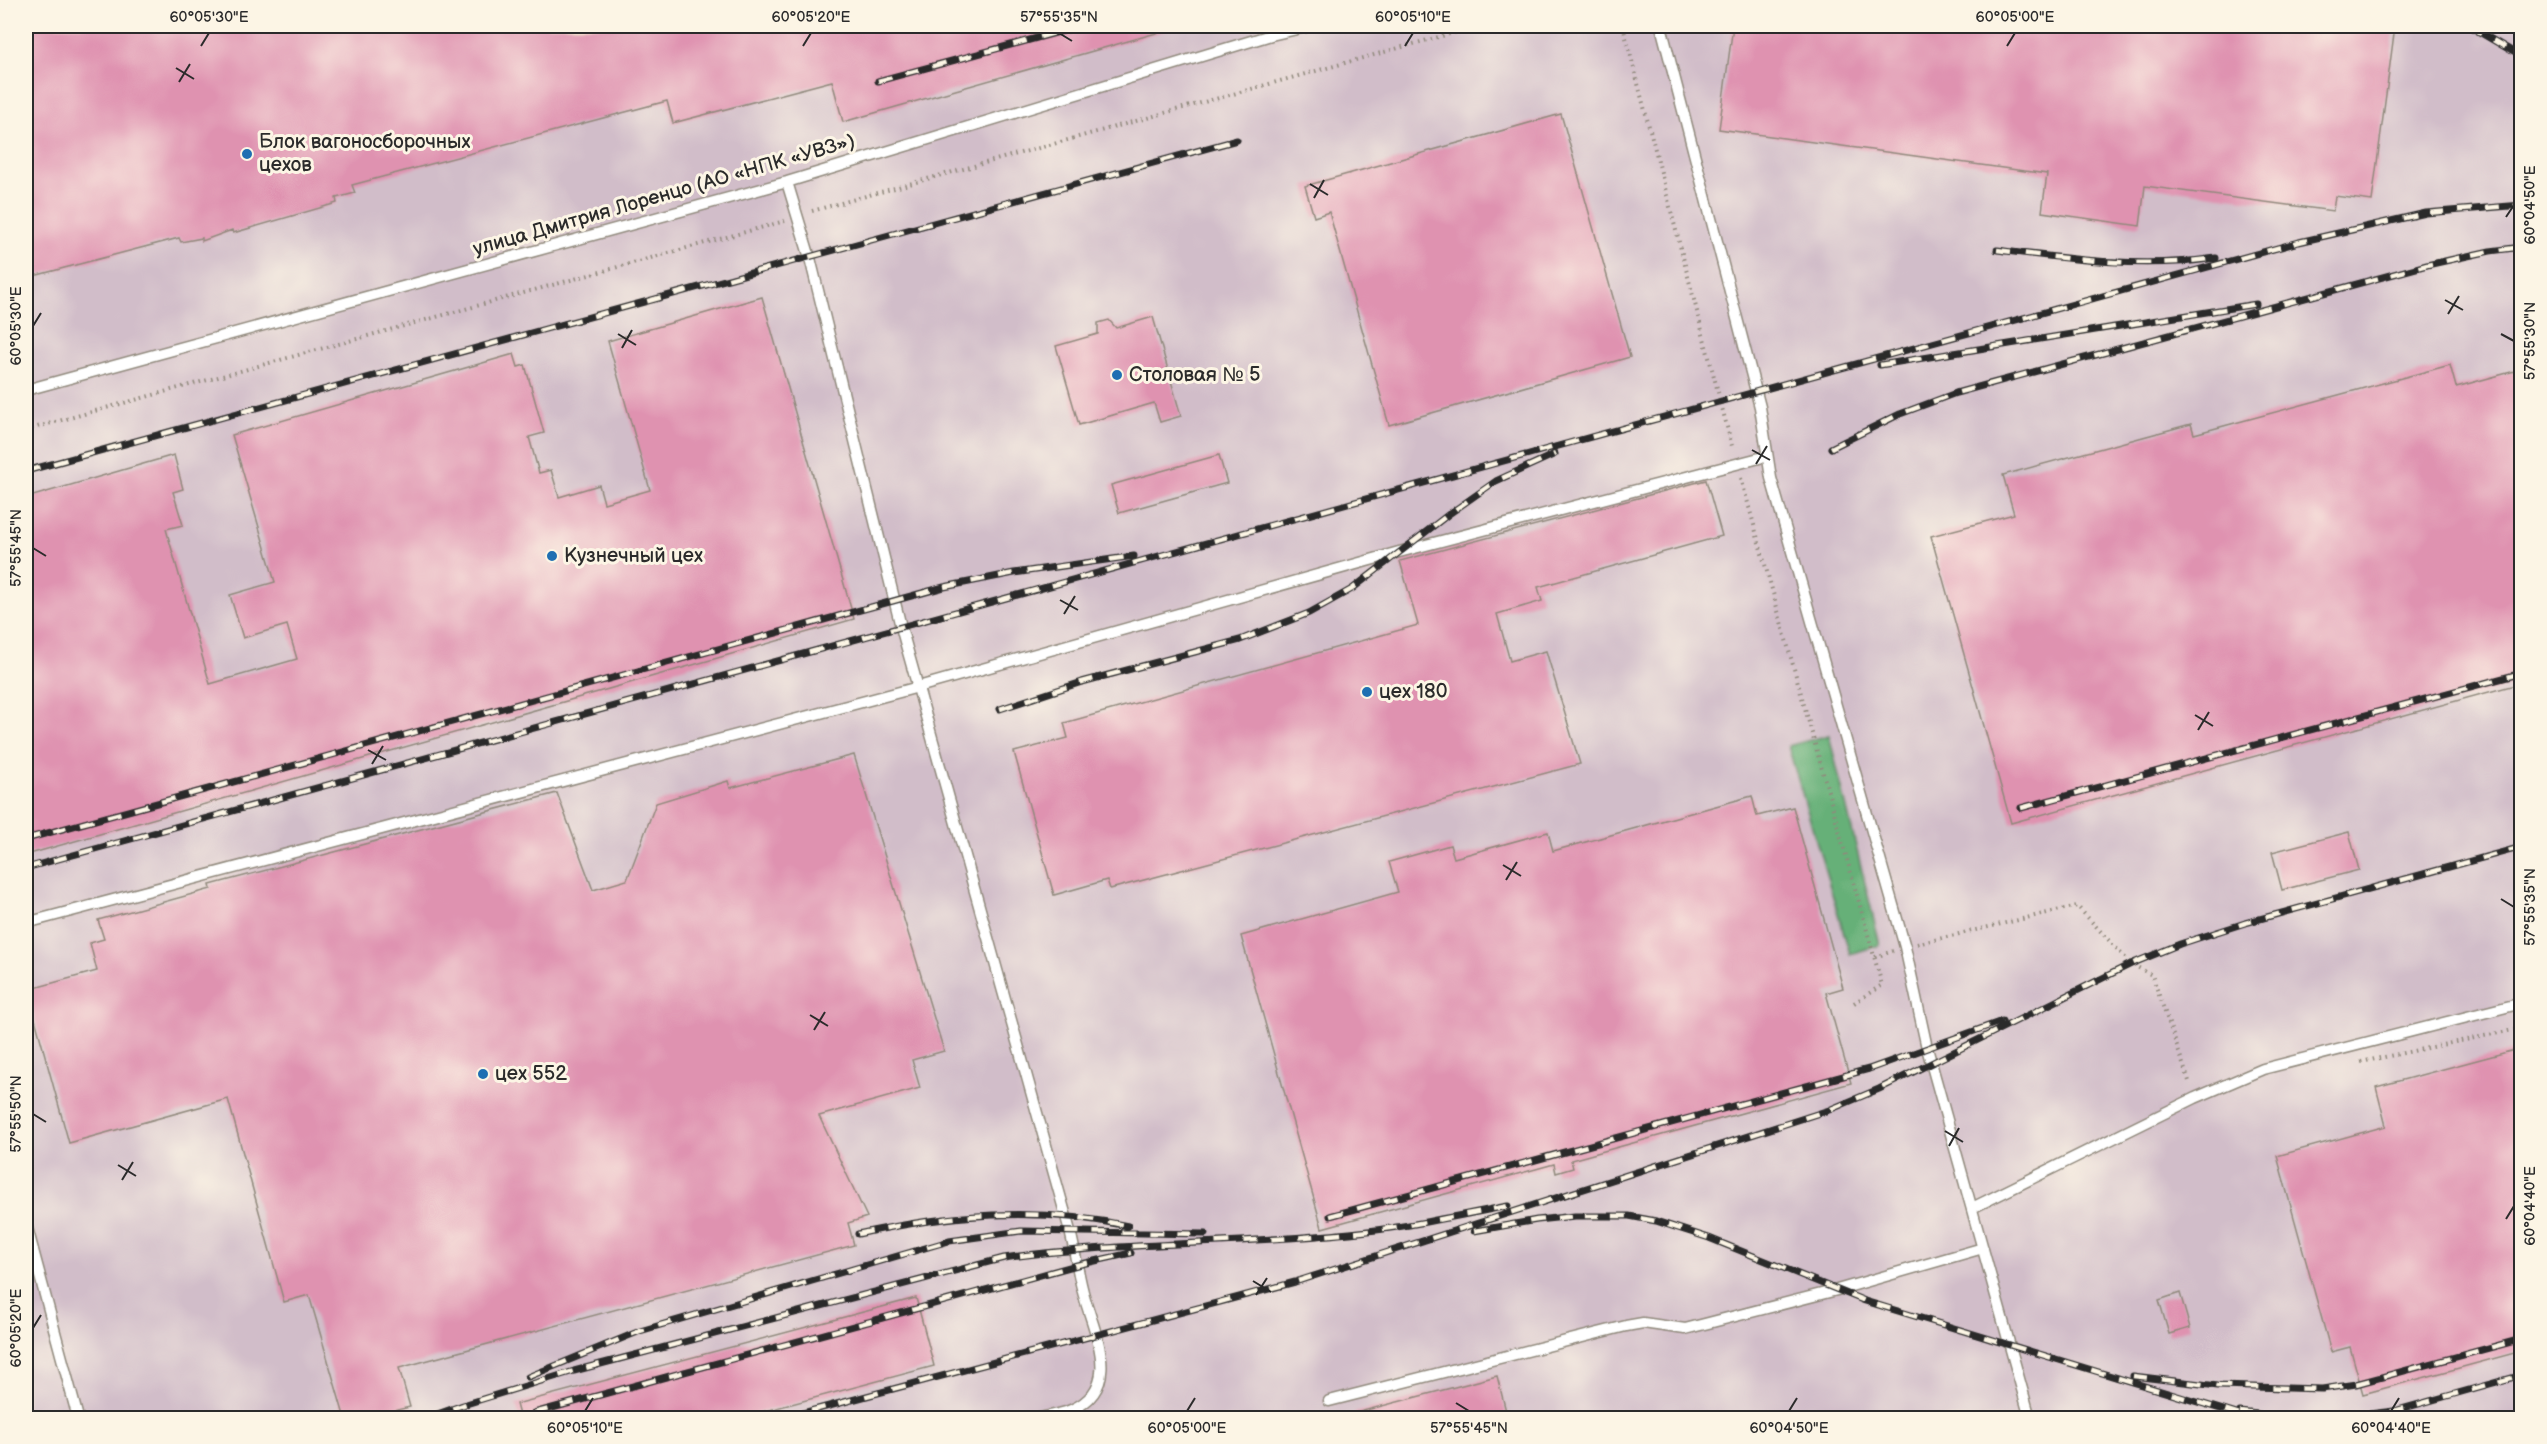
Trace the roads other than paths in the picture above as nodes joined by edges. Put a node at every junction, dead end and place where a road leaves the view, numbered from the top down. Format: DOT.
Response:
graph roads {
  1 [pos="1310,26"];
  2 [pos="1661,26"];
  3 [pos="1270,30"];
  4 [pos="787,182"];
  5 [pos="26,390"];
  6 [pos="1767,456"];
  7 [pos="919,686"];
  8 [pos="26,923"];
  9 [pos="2522,1002"];
  10 [pos="1972,1208"];
  11 [pos="26,1224"];
  12 [pos="1983,1248"];
  13 [pos="1329,1401"];
  14 [pos="78,1419"];
  15 [pos="1040,1419"];
  16 [pos="2030,1419"];
  1 -- 3 [label="lane, улица Дмитрия Лоренцо (АО «НПК «УВЗ»)"];
  2 -- 6 [label="lane"];
  3 -- 4 [label="lane, улица Дмитрия Лоренцо (АО «НПК «УВЗ»)"];
  4 -- 5 [label="lane, улица Дмитрия Лоренцо (АО «НПК «УВЗ»)"];
  4 -- 7 [label="lane"];
  6 -- 7 [label="lane"];
  6 -- 10 [label="lane"];
  7 -- 8 [label="lane"];
  7 -- 15 [label="lane"];
  9 -- 10 [label="lane"];
  10 -- 12 [label="lane"];
  11 -- 14 [label="lane"];
  12 -- 13 [label="lane"];
  12 -- 16 [label="lane"];
}
